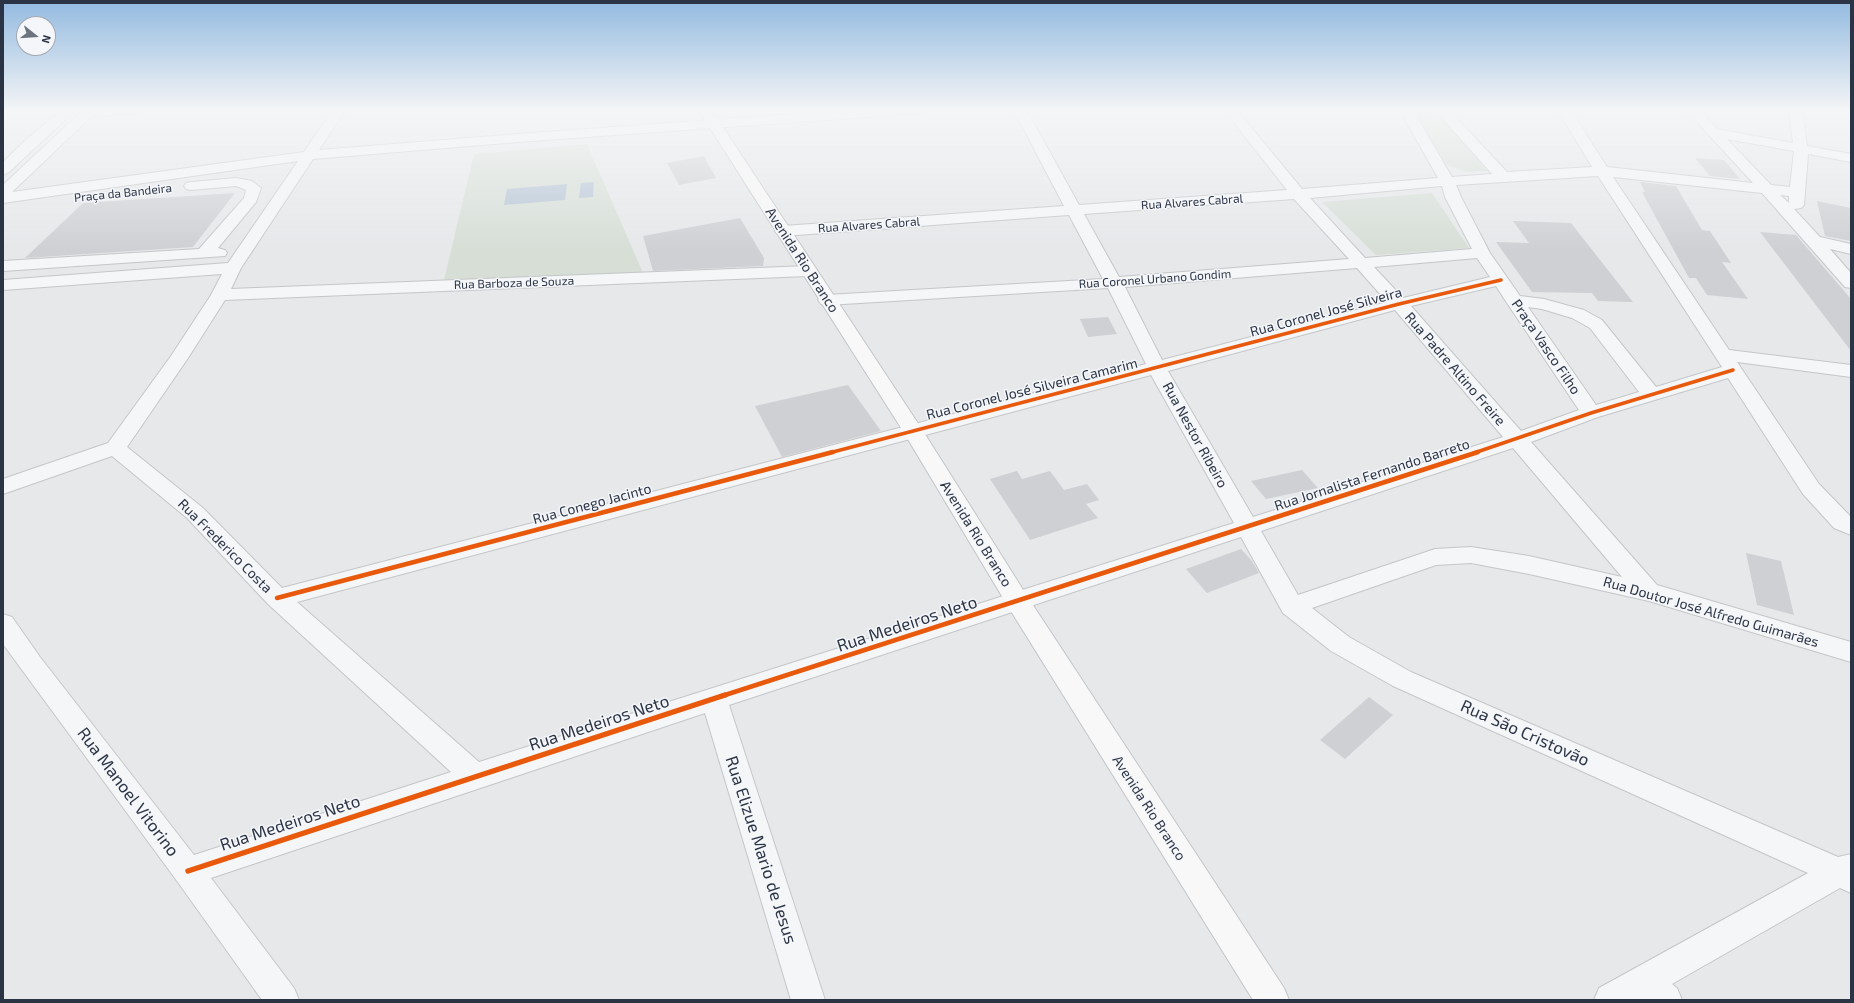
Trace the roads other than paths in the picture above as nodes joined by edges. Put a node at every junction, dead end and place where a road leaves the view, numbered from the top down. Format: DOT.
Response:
graph roads {
  1 [pos="310,155"];
  2 [pos="18,156"];
  3 [pos="43,156"];
  4 [pos="304,156"];
  5 [pos="734,156"];
  6 [pos="1044,156"];
  7 [pos="1267,156"];
  8 [pos="1433,156"];
  9 [pos="1483,156"];
  10 [pos="1592,156"];
  11 [pos="1736,156"];
  12 [pos="1800,156"];
  13 [pos="1839,156"];
  14 [pos="1851,158"];
  15 [pos="3,170"];
  16 [pos="1602,171"];
  17 [pos="1503,177"];
  18 [pos="1448,182"];
  19 [pos="1766,188"];
  20 [pos="1797,192"];
  21 [pos="3,193"];
  22 [pos="1298,194"];
  23 [pos="3,198"];
  24 [pos="3,207"];
  25 [pos="1073,210"];
  26 [pos="1795,219"];
  27 [pos="783,231"];
  28 [pos="1814,241"];
  29 [pos="1851,248"];
  30 [pos="1482,253"];
  31 [pos="204,254"];
  32 [pos="239,260"];
  33 [pos="1362,264"];
  34 [pos="3,266"];
  35 [pos="808,271"];
  36 [pos="1500,280"];
  37 [pos="1114,283"];
  38 [pos="1851,283"];
  39 [pos="5,284"];
  40 [pos="220,295"];
  41 [pos="828,300"];
  42 [pos="1514,300"];
  43 [pos="3,301"];
  44 [pos="1398,304"];
  45 [pos="1728,362"];
  46 [pos="1157,368"];
  47 [pos="1851,371"];
  48 [pos="1652,395"];
  49 [pos="1591,413"];
  50 [pos="913,431"];
  51 [pos="1516,440"];
  52 [pos="115,448"];
  53 [pos="3,487"];
  54 [pos="1846,524"];
  55 [pos="1246,528"];
  56 [pos="1649,592"];
  57 [pos="276,598"];
  58 [pos="1018,602"];
  59 [pos="1292,606"];
  60 [pos="3,624"];
  61 [pos="1851,652"];
  62 [pos="714,700"];
  63 [pos="475,776"];
  64 [pos="188,871"];
  65 [pos="1847,872"];
  66 [pos="1656,990"];
  67 [pos="282,1000"];
  68 [pos="808,1000"];
  69 [pos="1272,1000"];
  70 [pos="1612,1000"];
  1 -- 32 [label="street"];
  2 -- 15 [label="street"];
  3 -- 21 [label="street"];
  4 -- 23 [label="street, Praça da Bandeira"];
  5 -- 27 [label="main road, Avenida Rio Branco"];
  6 -- 25 [label="street, Rua Nestor Ribeiro"];
  7 -- 22 [label="street, Rua Padre Altino Freire"];
  8 -- 18 [label="street, Praça Vasco Filho"];
  9 -- 17 [label="street"];
  10 -- 16 [label="street"];
  11 -- 19 [label="street"];
  12 -- 20 [label="street"];
  13 -- 14 [label="street"];
  16 -- 17 [label="street, Rua Alvares Cabral"];
  16 -- 19 [label="street, Rua Alvares Cabral"];
  16 -- 45 [label="street"];
  17 -- 18 [label="street, Rua Alvares Cabral"];
  18 -- 22 [label="street, Rua Alvares Cabral"];
  18 -- 30 [label="street, Praça Vasco Filho"];
  19 -- 20 [label="street, Rua Alvares Cabral"];
  19 -- 26 [label="street"];
  20 -- 26 [label="street"];
  22 -- 25 [label="street, Rua Alvares Cabral"];
  22 -- 33 [label="street, Rua Padre Altino Freire"];
  24 -- 31 [label="street, Praça da Bandeira"];
  25 -- 27 [label="street, Rua Alvares Cabral"];
  25 -- 37 [label="street, Rua Nestor Ribeiro"];
  26 -- 28 [label="street"];
  27 -- 35 [label="main road, Avenida Rio Branco"];
  28 -- 29 [label="street"];
  28 -- 38 [label="street"];
  30 -- 33 [label="street, Rua Coronel Urbano Gondim"];
  30 -- 36 [label="street, Praça Vasco Filho"];
  31 -- 32 [label="street"];
  31 -- 34 [label="street"];
  32 -- 39 [label="street"];
  32 -- 40 [label="street"];
  33 -- 37 [label="street, Rua Coronel Urbano Gondim"];
  33 -- 44 [label="street, Rua Padre Altino Freire"];
  35 -- 40 [label="street, Rua Barboza de Souza"];
  35 -- 41 [label="main road, Avenida Rio Branco"];
  36 -- 42 [label="street, Praça Vasco Filho"];
  36 -- 44 [label="street, Rua Coronel José Silveira"];
  37 -- 41 [label="street, Rua Coronel Urbano Gondim"];
  37 -- 46 [label="street, Rua Nestor Ribeiro"];
  39 -- 43 [label="street"];
  40 -- 52 [label="street"];
  41 -- 50 [label="main road, Avenida Rio Branco"];
  42 -- 48 [label="street"];
  42 -- 49 [label="street, Praça Vasco Filho"];
  44 -- 46 [label="street, Rua Coronel José Silveira"];
  44 -- 51 [label="street, Rua Padre Altino Freire"];
  45 -- 47 [label="street, Rua Jornalista Fernando Barreto"];
  45 -- 48 [label="street, Rua Jornalista Fernando Barreto"];
  45 -- 54 [label="street"];
  46 -- 50 [label="street, Rua Coronel José Silveira Camarim"];
  46 -- 55 [label="street, Rua Nestor Ribeiro"];
  48 -- 49 [label="street, Rua Jornalista Fernando Barreto"];
  49 -- 51 [label="street, Rua Jornalista Fernando Barreto"];
  50 -- 57 [label="street, Rua Conego Jacinto"];
  50 -- 58 [label="main road, Avenida Rio Branco"];
  51 -- 55 [label="street, Rua Jornalista Fernando Barreto"];
  51 -- 56 [label="street, Rua Padre Altino Freire"];
  52 -- 53 [label="street"];
  52 -- 57 [label="street, Rua Frederico Costa"];
  55 -- 58 [label="street, Rua Jornalista Fernando Barreto"];
  55 -- 59 [label="street, Rua São Cristovão"];
  56 -- 59 [label="street, Rua Doutor José Alfredo Guimarães"];
  56 -- 61 [label="street, Rua Doutor José Alfredo Guimarães"];
  57 -- 63 [label="street, Rua Frederico Costa"];
  58 -- 62 [label="street, Rua Medeiros Neto"];
  58 -- 69 [label="main road, Avenida Rio Branco"];
  59 -- 65 [label="street, Rua São Cristovão"];
  60 -- 64 [label="street, Rua Manoel Vitorino"];
  62 -- 63 [label="street, Rua Medeiros Neto"];
  62 -- 68 [label="street, Rua Elizue Mario de Jesus"];
  63 -- 64 [label="street, Rua Medeiros Neto"];
  64 -- 67 [label="street, Rua Manoel Vitorino"];
  65 -- 66 [label="street"];
  66 -- 70 [label="street"];
}
